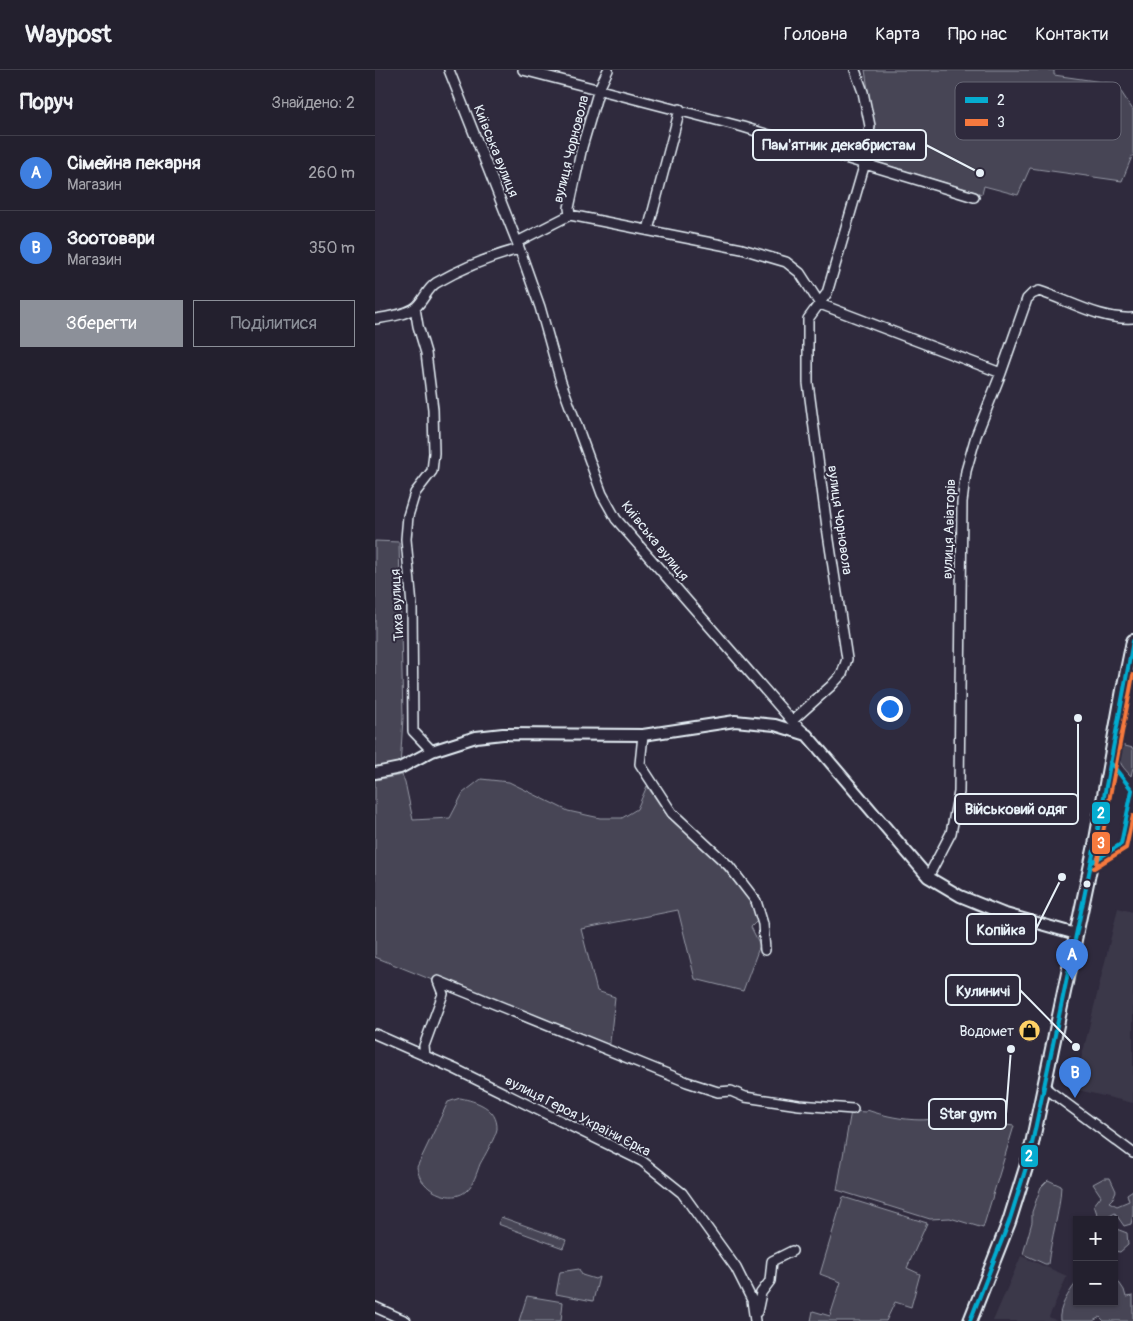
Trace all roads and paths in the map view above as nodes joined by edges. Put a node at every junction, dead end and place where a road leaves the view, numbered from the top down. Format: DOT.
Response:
graph roads {
  1 [pos="449,70"];
  2 [pos="523,70"];
  3 [pos="608,70"];
  4 [pos="855,71"];
  5 [pos="599,89"];
  6 [pos="679,109"];
  7 [pos="865,163"];
  8 [pos="974,197"];
  9 [pos="569,215"];
  10 [pos="648,230"];
  11 [pos="518,246"];
  12 [pos="820,304"];
  13 [pos="415,308"];
  14 [pos="1133,318"];
  15 [pos="375,319"];
  16 [pos="1001,373"];
  17 [pos="1133,641"];
  18 [pos="791,722"];
  19 [pos="643,735"];
  20 [pos="807,735"];
  21 [pos="432,752"];
  22 [pos="375,773"];
  23 [pos="928,877"];
  24 [pos="1076,934"];
  25 [pos="765,950"];
  26 [pos="375,1034"];
  27 [pos="425,1056"];
  28 [pos="1044,1087"];
  29 [pos="853,1108"];
  30 [pos="1133,1153"];
  31 [pos="793,1251"];
  32 [pos="375,1307"];
  33 [pos="755,1320"];
  34 [pos="406,1321"];
  35 [pos="970,1321"];
  1 -- 11 [label="street, Київська вулиця"];
  2 -- 5 [label="street, вулиця Чорновола"];
  3 -- 5 [label="street"];
  4 -- 7 [label="street"];
  5 -- 6 [label="street, вулиця Чорновола"];
  5 -- 9 [label="street, вулиця Чорновола"];
  6 -- 7 [label="street, вулиця Чорновола"];
  6 -- 10 [label="street"];
  7 -- 8 [label="street, вулиця Чорновола"];
  7 -- 12 [label="street, вулиця Чорновола"];
  9 -- 10 [label="street"];
  9 -- 11 [label="street"];
  10 -- 12 [label="street"];
  11 -- 13 [label="street"];
  11 -- 18 [label="street, Київська вулиця"];
  12 -- 16 [label="street"];
  12 -- 18 [label="street, вулиця Чорновола"];
  13 -- 15 [label="street"];
  13 -- 21 [label="street, Тиха вулиця"];
  14 -- 16 [label="street, вулиця Авіаторів"];
  16 -- 23 [label="street, вулиця Авіаторів"];
  17 -- 24 [label="main road"];
  18 -- 20 [label="street, Київська вулиця"];
  19 -- 20 [label="street"];
  19 -- 21 [label="street"];
  19 -- 25 [label="street"];
  20 -- 23 [label="street, Київська вулиця"];
  21 -- 22 [label="street"];
  23 -- 24 [label="street, Київська вулиця"];
  24 -- 28 [label="main road"];
  26 -- 27 [label="street, вулиця Героя України Єрка"];
  27 -- 29 [label="street"];
  27 -- 33 [label="street, вулиця Героя України Єрка"];
  28 -- 30 [label="street"];
  28 -- 35 [label="main road"];
  31 -- 33 [label="street"];
  32 -- 34 [label="street"];
}
